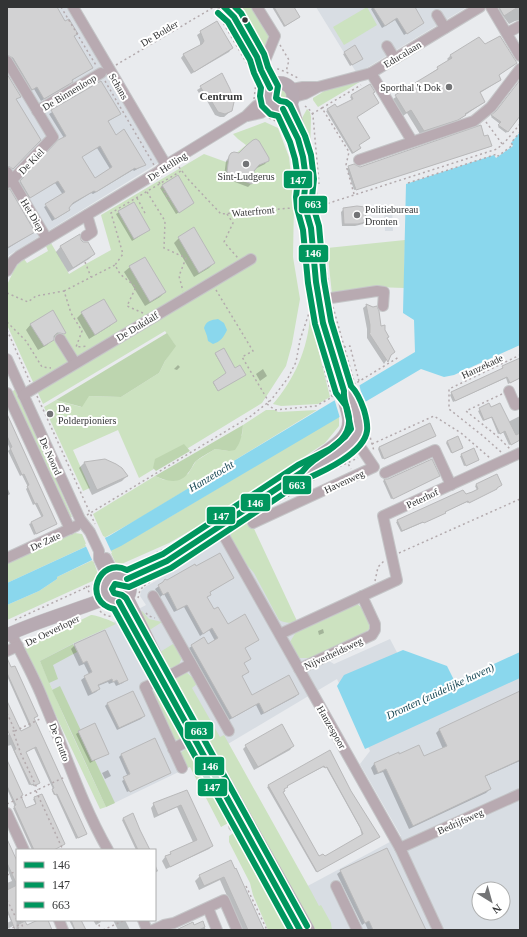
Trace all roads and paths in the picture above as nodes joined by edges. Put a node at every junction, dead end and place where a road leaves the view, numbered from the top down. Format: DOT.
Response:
graph roads {
  1 [pos="60,7"];
  2 [pos="73,7"];
  3 [pos="214,7"];
  4 [pos="257,7"];
  5 [pos="480,7"];
  6 [pos="491,7"];
  7 [pos="221,10"];
  8 [pos="232,12"];
  9 [pos="438,15"];
  10 [pos="520,26"];
  11 [pos="446,28"];
  12 [pos="507,33"];
  13 [pos="275,36"];
  14 [pos="387,46"];
  15 [pos="520,56"];
  16 [pos="395,58"];
  17 [pos="260,60"];
  18 [pos="7,61"];
  19 [pos="520,68"];
  20 [pos="105,71"];
  21 [pos="252,71"];
  22 [pos="286,72"];
  23 [pos="372,75"];
  24 [pos="257,80"];
  25 [pos="276,99"];
  26 [pos="305,106"];
  27 [pos="322,108"];
  28 [pos="37,111"];
  29 [pos="312,114"];
  30 [pos="482,116"];
  31 [pos="520,124"];
  32 [pos="520,132"];
  33 [pos="412,141"];
  34 [pos="294,142"];
  35 [pos="503,144"];
  36 [pos="359,160"];
  37 [pos="166,166"];
  38 [pos="181,171"];
  39 [pos="301,176"];
  40 [pos="9,178"];
  41 [pos="408,183"];
  42 [pos="160,184"];
  43 [pos="320,190"];
  44 [pos="147,192"];
  45 [pos="354,194"];
  46 [pos="136,198"];
  47 [pos="171,204"];
  48 [pos="305,207"];
  49 [pos="227,214"];
  50 [pos="88,215"];
  51 [pos="146,215"];
  52 [pos="86,236"];
  53 [pos="48,239"];
  54 [pos="323,244"];
  55 [pos="302,246"];
  56 [pos="247,261"];
  57 [pos="85,262"];
  58 [pos="115,265"];
  59 [pos="7,271"];
  60 [pos="91,277"];
  61 [pos="211,282"];
  62 [pos="307,290"];
  63 [pos="64,291"];
  64 [pos="7,293"];
  65 [pos="185,298"];
  66 [pos="326,301"];
  67 [pos="383,306"];
  68 [pos="309,313"];
  69 [pos="153,317"];
  70 [pos="7,322"];
  71 [pos="313,323"];
  72 [pos="7,330"];
  73 [pos="60,339"];
  74 [pos="106,345"];
  75 [pos="344,348"];
  76 [pos="520,355"];
  77 [pos="7,359"];
  78 [pos="75,363"];
  79 [pos="323,365"];
  80 [pos="63,370"];
  81 [pos="359,381"];
  82 [pos="18,382"];
  83 [pos="7,387"];
  84 [pos="344,387"];
  85 [pos="33,388"];
  86 [pos="509,391"];
  87 [pos="7,393"];
  88 [pos="23,395"];
  89 [pos="332,397"];
  90 [pos="268,402"];
  91 [pos="520,403"];
  92 [pos="352,411"];
  93 [pos="351,436"];
  94 [pos="372,444"];
  95 [pos="515,455"];
  96 [pos="496,464"];
  97 [pos="385,473"];
  98 [pos="451,485"];
  99 [pos="520,499"];
  100 [pos="90,513"];
  101 [pos="81,521"];
  102 [pos="253,523"];
  103 [pos="219,527"];
  104 [pos="70,529"];
  105 [pos="94,530"];
  106 [pos="176,542"];
  107 [pos="392,557"];
  108 [pos="7,558"];
  109 [pos="134,564"];
  110 [pos="114,584"];
  111 [pos="374,590"];
  112 [pos="153,596"];
  113 [pos="362,596"];
  114 [pos="145,611"];
  115 [pos="118,616"];
  116 [pos="166,621"];
  117 [pos="64,624"];
  118 [pos="11,630"];
  119 [pos="280,634"];
  120 [pos="18,646"];
  121 [pos="7,651"];
  122 [pos="191,664"];
  123 [pos="299,669"];
  124 [pos="161,680"];
  125 [pos="7,713"];
  126 [pos="49,715"];
  127 [pos="15,731"];
  128 [pos="229,731"];
  129 [pos="190,740"];
  130 [pos="173,749"];
  131 [pos="182,768"];
  132 [pos="72,774"];
  133 [pos="37,791"];
  134 [pos="520,794"];
  135 [pos="7,804"];
  136 [pos="7,813"];
  137 [pos="240,823"];
  138 [pos="400,848"];
  139 [pos="24,849"];
  140 [pos="63,849"];
  141 [pos="107,849"];
  142 [pos="246,886"];
  143 [pos="336,886"];
  144 [pos="7,900"];
  145 [pos="208,908"];
  146 [pos="16,918"];
  147 [pos="20,921"];
  148 [pos="98,921"];
  149 [pos="123,921"];
  150 [pos="21,924"];
  151 [pos="354,929"];
  152 [pos="8,930"];
  153 [pos="24,930"];
  154 [pos="102,930"];
  155 [pos="154,930"];
  156 [pos="218,930"];
  157 [pos="238,930"];
  158 [pos="267,930"];
  159 [pos="293,930"];
  160 [pos="300,930"];
  161 [pos="308,930"];
  162 [pos="438,930"];
  1 -- 20 [label="path, Waterfront"];
  2 -- 20 [label="street, Schans"];
  3 -- 20 [label="path, De Bolder"];
  4 -- 13 [label="street"];
  5 -- 11 [label="street, Educalaan"];
  6 -- 12 [label="street"];
  7 -- 8 [label="main road"];
  7 -- 21 [label="path"];
  8 -- 17 [label="main road"];
  9 -- 11 [label="street"];
  10 -- 12 [label="street"];
  11 -- 16 [label="street, Educalaan"];
  12 -- 15 [label="street"];
  13 -- 17 [label="street"];
  13 -- 22 [label="path"];
  14 -- 16 [label="street"];
  16 -- 23 [label="street, Educalaan"];
  17 -- 25 [label="main road"];
  18 -- 28 [label="street"];
  19 -- 30 [label="street"];
  20 -- 28 [label="street, De Binnenloop"];
  20 -- 37 [label="street, Schans"];
  20 -- 37 [label="path, Waterfront"];
  23 -- 25 [label="street, Educalaan"];
  23 -- 27 [label="path"];
  23 -- 33 [label="street"];
  24 -- 25 [label="path"];
  25 -- 34 [label="main road"];
  25 -- 34 [label="path"];
  25 -- 37 [label="street, De Helling"];
  26 -- 29 [label="path"];
  27 -- 29 [label="path"];
  27 -- 45 [label="path"];
  28 -- 40 [label="street, De Kiel"];
  29 -- 43 [label="path"];
  30 -- 33 [label="street"];
  30 -- 35 [label="path"];
  31 -- 35 [label="path, Waterfront"];
  32 -- 41 [label="path"];
  33 -- 36 [label="street"];
  34 -- 39 [label="main road"];
  35 -- 45 [label="path, Waterfront"];
  37 -- 38 [label="path, Waterfront"];
  37 -- 42 [label="path"];
  37 -- 50 [label="street, De Helling"];
  38 -- 42 [label="path"];
  38 -- 49 [label="path, Waterfront"];
  39 -- 48 [label="main road"];
  39 -- 48 [label="path"];
  40 -- 53 [label="street, Het Diep"];
  42 -- 44 [label="path"];
  42 -- 47 [label="path"];
  44 -- 46 [label="path"];
  44 -- 65 [label="path"];
  45 -- 48 [label="path, Waterfront"];
  46 -- 51 [label="path"];
  46 -- 58 [label="path"];
  48 -- 49 [label="path, Waterfront"];
  48 -- 55 [label="path"];
  48 -- 66 [label="main road"];
  49 -- 56 [label="path"];
  50 -- 52 [label="street"];
  50 -- 53 [label="street, De Helling"];
  53 -- 59 [label="street, De Helling"];
  54 -- 66 [label="path"];
  56 -- 61 [label="street, De Dukdalf"];
  57 -- 60 [label="path"];
  58 -- 60 [label="path"];
  58 -- 69 [label="path"];
  60 -- 63 [label="path"];
  61 -- 65 [label="street, De Dukdalf"];
  61 -- 90 [label="path"];
  62 -- 68 [label="path"];
  63 -- 64 [label="path"];
  63 -- 74 [label="path"];
  65 -- 69 [label="street, De Dukdalf"];
  66 -- 67 [label="street"];
  66 -- 75 [label="path"];
  66 -- 84 [label="main road"];
  68 -- 71 [label="path"];
  68 -- 90 [label="path"];
  69 -- 74 [label="street, De Dukdalf"];
  70 -- 80 [label="path"];
  72 -- 85 [label="path"];
  73 -- 78 [label="street"];
  74 -- 78 [label="street, De Dukdalf"];
  75 -- 81 [label="path"];
  75 -- 84 [label="path"];
  76 -- 95 [label="path, Hanzekade"];
  77 -- 82 [label="street, De Noord"];
  78 -- 80 [label="street, De Dukdalf"];
  79 -- 89 [label="path"];
  80 -- 85 [label="street, De Dukdalf"];
  82 -- 83 [label="street"];
  82 -- 88 [label="street, De Noord"];
  84 -- 92 [label="path, bridge"];
  84 -- 92 [label="path, bridge"];
  84 -- 92 [label="main road"];
  85 -- 88 [label="street, De Dukdalf"];
  85 -- 100 [label="path"];
  86 -- 91 [label="street"];
  86 -- 95 [label="path"];
  87 -- 104 [label="street, De Noord"];
  88 -- 101 [label="street, De Noord"];
  90 -- 100 [label="path"];
  92 -- 93 [label="main road"];
  93 -- 102 [label="street, Havenweg"];
  93 -- 103 [label="main road, De Oeverloper"];
  94 -- 96 [label="path"];
  95 -- 96 [label="street, Peterhof"];
  96 -- 98 [label="street, Peterhof"];
  97 -- 98 [label="street"];
  98 -- 107 [label="street, Peterhof"];
  99 -- 107 [label="path"];
  100 -- 101 [label="path"];
  100 -- 105 [label="path"];
  101 -- 104 [label="street, De Zate"];
  101 -- 105 [label="street, De Noord"];
  103 -- 110 [label="main road, De Oeverloper"];
  103 -- 119 [label="street, Hanzespoor"];
  104 -- 108 [label="street, De Zate"];
  105 -- 110 [label="street, De Noord"];
  106 -- 109 [label="path"];
  107 -- 111 [label="path"];
  107 -- 111 [label="street, Peterhof"];
  110 -- 118 [label="main road, De Oeverloper"];
  110 -- 118 [label="path"];
  110 -- 124 [label="main road, De Noord"];
  111 -- 113 [label="street"];
  112 -- 116 [label="street"];
  113 -- 119 [label="street"];
  113 -- 123 [label="street, Nijverheidsweg"];
  114 -- 116 [label="path"];
  115 -- 124 [label="path"];
  116 -- 122 [label="street"];
  117 -- 120 [label="path, De Oeverloper"];
  118 -- 120 [label="street, De Grutto"];
  119 -- 123 [label="street, Hanzespoor"];
  120 -- 121 [label="street, De Oeverloper"];
  120 -- 126 [label="street, De Grutto"];
  122 -- 124 [label="street"];
  122 -- 128 [label="street"];
  123 -- 138 [label="street, Hanzespoor"];
  124 -- 129 [label="main road, De Noord"];
  124 -- 129 [label="path"];
  124 -- 130 [label="street"];
  124 -- 137 [label="main road, De Noord"];
  125 -- 127 [label="path"];
  126 -- 127 [label="path"];
  126 -- 132 [label="street, De Grutto"];
  127 -- 133 [label="path"];
  129 -- 130 [label="street"];
  129 -- 137 [label="main road, De Noord"];
  129 -- 137 [label="path"];
  130 -- 131 [label="street"];
  132 -- 133 [label="path"];
  132 -- 141 [label="street, De Grutto"];
  133 -- 135 [label="path"];
  133 -- 140 [label="path"];
  134 -- 138 [label="street, Bedrijfsweg"];
  136 -- 139 [label="street"];
  137 -- 159 [label="path"];
  137 -- 160 [label="main road, De Noord"];
  137 -- 161 [label="main road, De Noord"];
  138 -- 162 [label="street, Hanzespoor"];
  142 -- 158 [label="path"];
  143 -- 151 [label="street"];
  144 -- 146 [label="path"];
  145 -- 155 [label="street"];
  145 -- 156 [label="street"];
  145 -- 157 [label="street"];
  147 -- 150 [label="path"];
  148 -- 154 [label="path"];
  149 -- 154 [label="path"];
  150 -- 152 [label="path"];
  150 -- 153 [label="path"];
}
